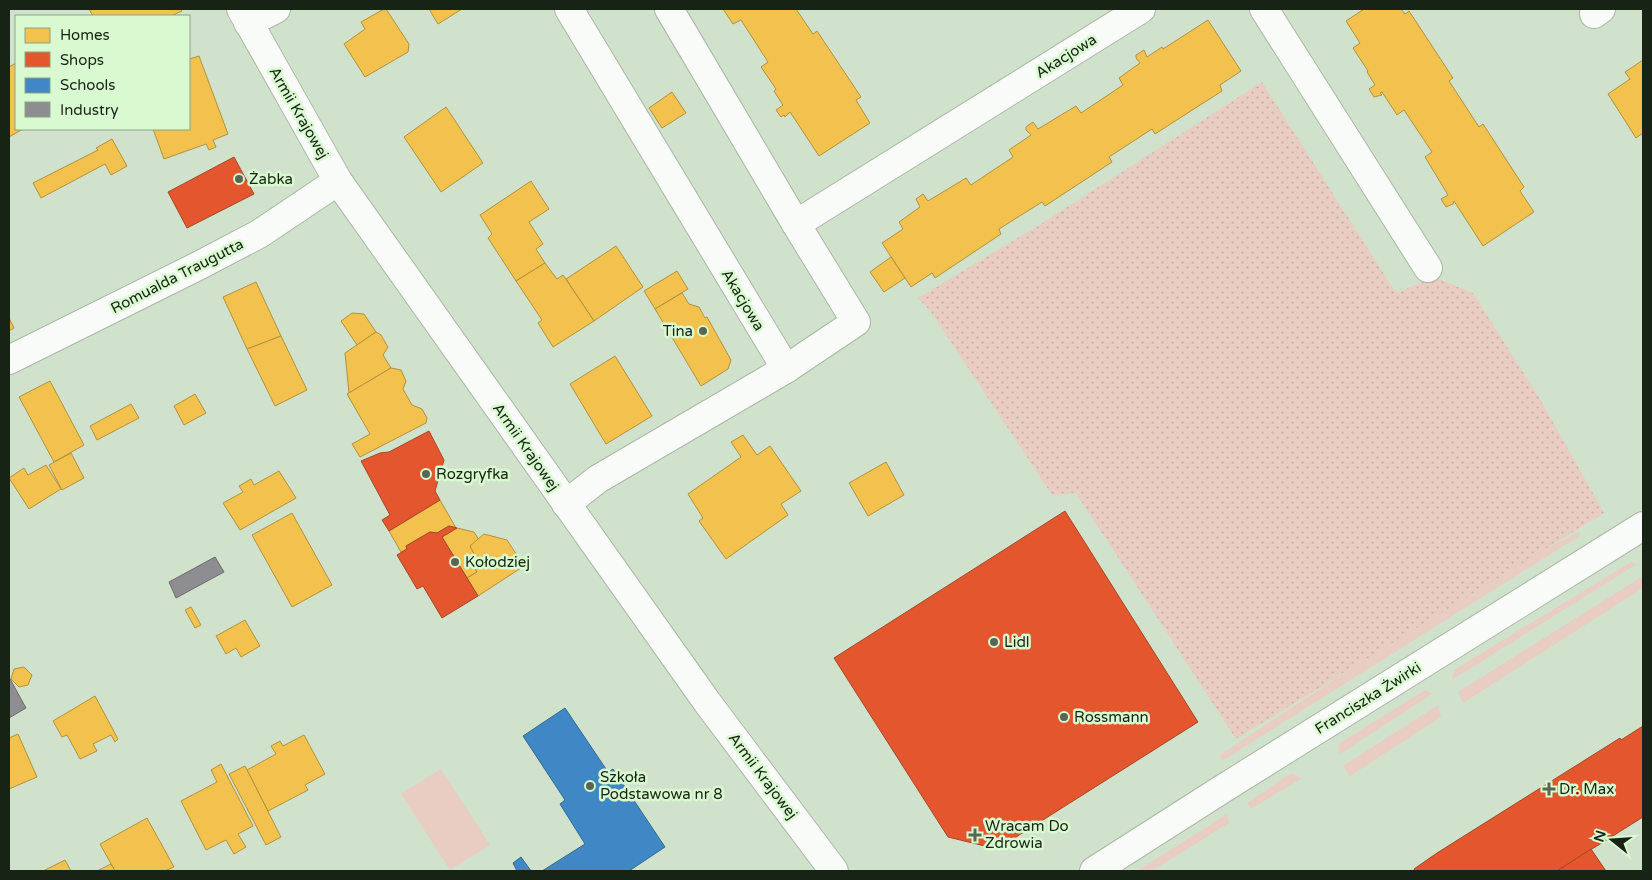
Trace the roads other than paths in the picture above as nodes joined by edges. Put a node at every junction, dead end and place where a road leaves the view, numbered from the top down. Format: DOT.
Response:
graph roads {
  1 [pos="276,9"];
  2 [pos="569,9"];
  3 [pos="669,9"];
  4 [pos="1141,9"];
  5 [pos="1264,9"];
  6 [pos="245,16"];
  7 [pos="338,181"];
  8 [pos="796,224"];
  9 [pos="1428,268"];
  10 [pos="9,360"];
  11 [pos="786,369"];
  12 [pos="566,504"];
  13 [pos="1643,526"];
  14 [pos="834,871"];
  15 [pos="1094,871"];
  1 -- 6 [label="street"];
  2 -- 11 [label="street, Akacjowa"];
  3 -- 8 [label="street"];
  4 -- 8 [label="street, Akacjowa"];
  5 -- 9 [label="street"];
  6 -- 7 [label="street, Armii Krajowej"];
  7 -- 10 [label="street, Romualda Traugutta"];
  7 -- 12 [label="street, Armii Krajowej"];
  8 -- 11 [label="street"];
  11 -- 12 [label="street"];
  12 -- 14 [label="street, Armii Krajowej"];
  13 -- 15 [label="street, Franciszka Żwirki"];
}
